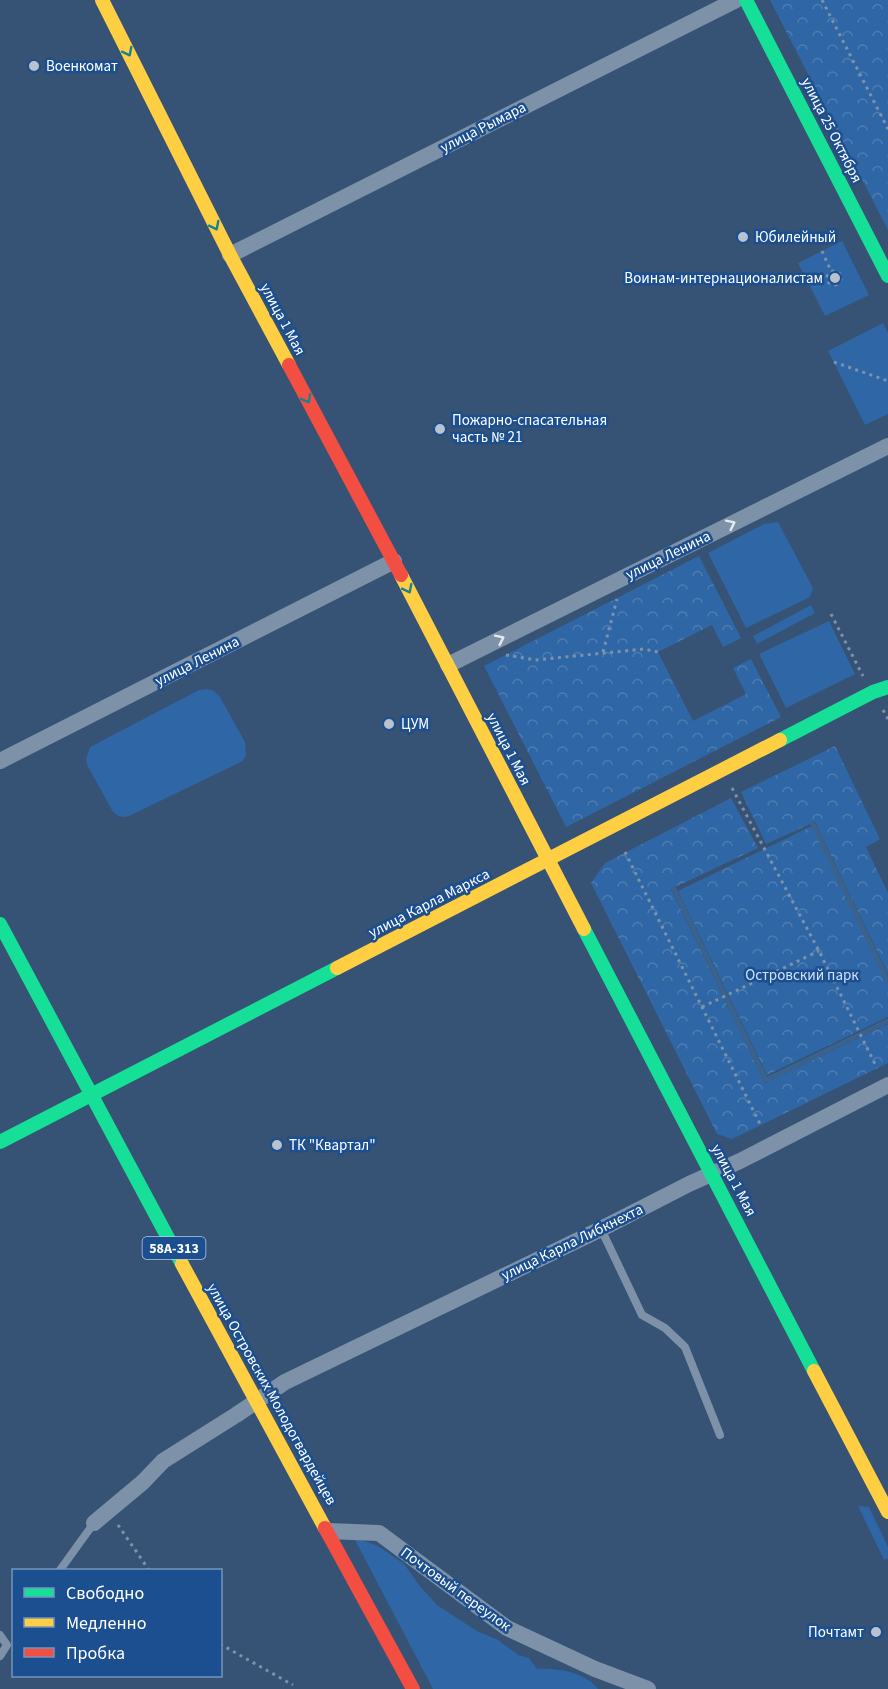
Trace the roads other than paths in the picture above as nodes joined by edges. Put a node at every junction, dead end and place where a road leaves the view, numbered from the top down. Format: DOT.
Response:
graph roads {
  1 [pos="102,0"];
  2 [pos="736,0"];
  3 [pos="746,0"];
  4 [pos="230,255"];
  5 [pos="888,276"];
  6 [pos="888,446"];
  7 [pos="394,561"];
  8 [pos="448,665"];
  9 [pos="888,679"];
  10 [pos="888,687"];
  11 [pos="873,692"];
  12 [pos="0,761"];
  13 [pos="548,861"];
  14 [pos="0,924"];
  15 [pos="888,1084"];
  16 [pos="91,1095"];
  17 [pos="0,1142"];
  18 [pos="712,1174"];
  19 [pos="601,1229"];
  20 [pos="257,1401"];
  21 [pos="720,1435"];
  22 [pos="888,1512"];
  23 [pos="94,1523"];
  24 [pos="328,1531"];
  25 [pos="61,1569"];
  26 [pos="0,1635"];
  27 [pos="12,1639"];
  28 [pos="8,1645"];
  29 [pos="0,1656"];
  30 [pos="411,1688"];
  31 [pos="648,1689"];
  1 -- 4 [label="main road, улица 1 Мая, one-way"];
  2 -- 4 [label="street, улица Рымара"];
  3 -- 5 [label="main road, улица 25 Октября"];
  4 -- 7 [label="main road, улица 1 Мая, one-way"];
  8 -- 6 [label="street, улица Ленина, one-way"];
  7 -- 8 [label="main road, улица 1 Мая, one-way"];
  7 -- 12 [label="street, улица Ленина"];
  8 -- 13 [label="main road, улица 1 Мая"];
  9 -- 11 [label="main road"];
  10 -- 11 [label="main road"];
  11 -- 13 [label="main road, улица Карла Маркса"];
  13 -- 16 [label="main road, улица Карла Маркса"];
  13 -- 18 [label="main road, улица 1 Мая"];
  14 -- 16 [label="main road, улица Островских Молодогвардейцев / 58А-313"];
  15 -- 18 [label="street, улица Карла Либкнехта"];
  16 -- 17 [label="main road, улица Карла Маркса"];
  16 -- 20 [label="main road, улица Островских Молодогвардейцев / 58А-313"];
  18 -- 19 [label="street, улица Карла Либкнехта"];
  18 -- 22 [label="main road, улица 1 Мая"];
  19 -- 20 [label="street, улица Карла Либкнехта"];
  19 -- 21 [label="lane"];
  20 -- 23 [label="street, улица Карла Либкнехта"];
  20 -- 24 [label="main road, улица Островских Молодогвардейцев / 58А-313"];
  23 -- 25 [label="lane"];
  24 -- 30 [label="main road, улица Островских Молодогвардейцев / 58А-313"];
  24 -- 31 [label="street, Почтовый переулок"];
  26 -- 28 [label="lane"];
  27 -- 28 [label="lane"];
  28 -- 29 [label="lane"];
}
